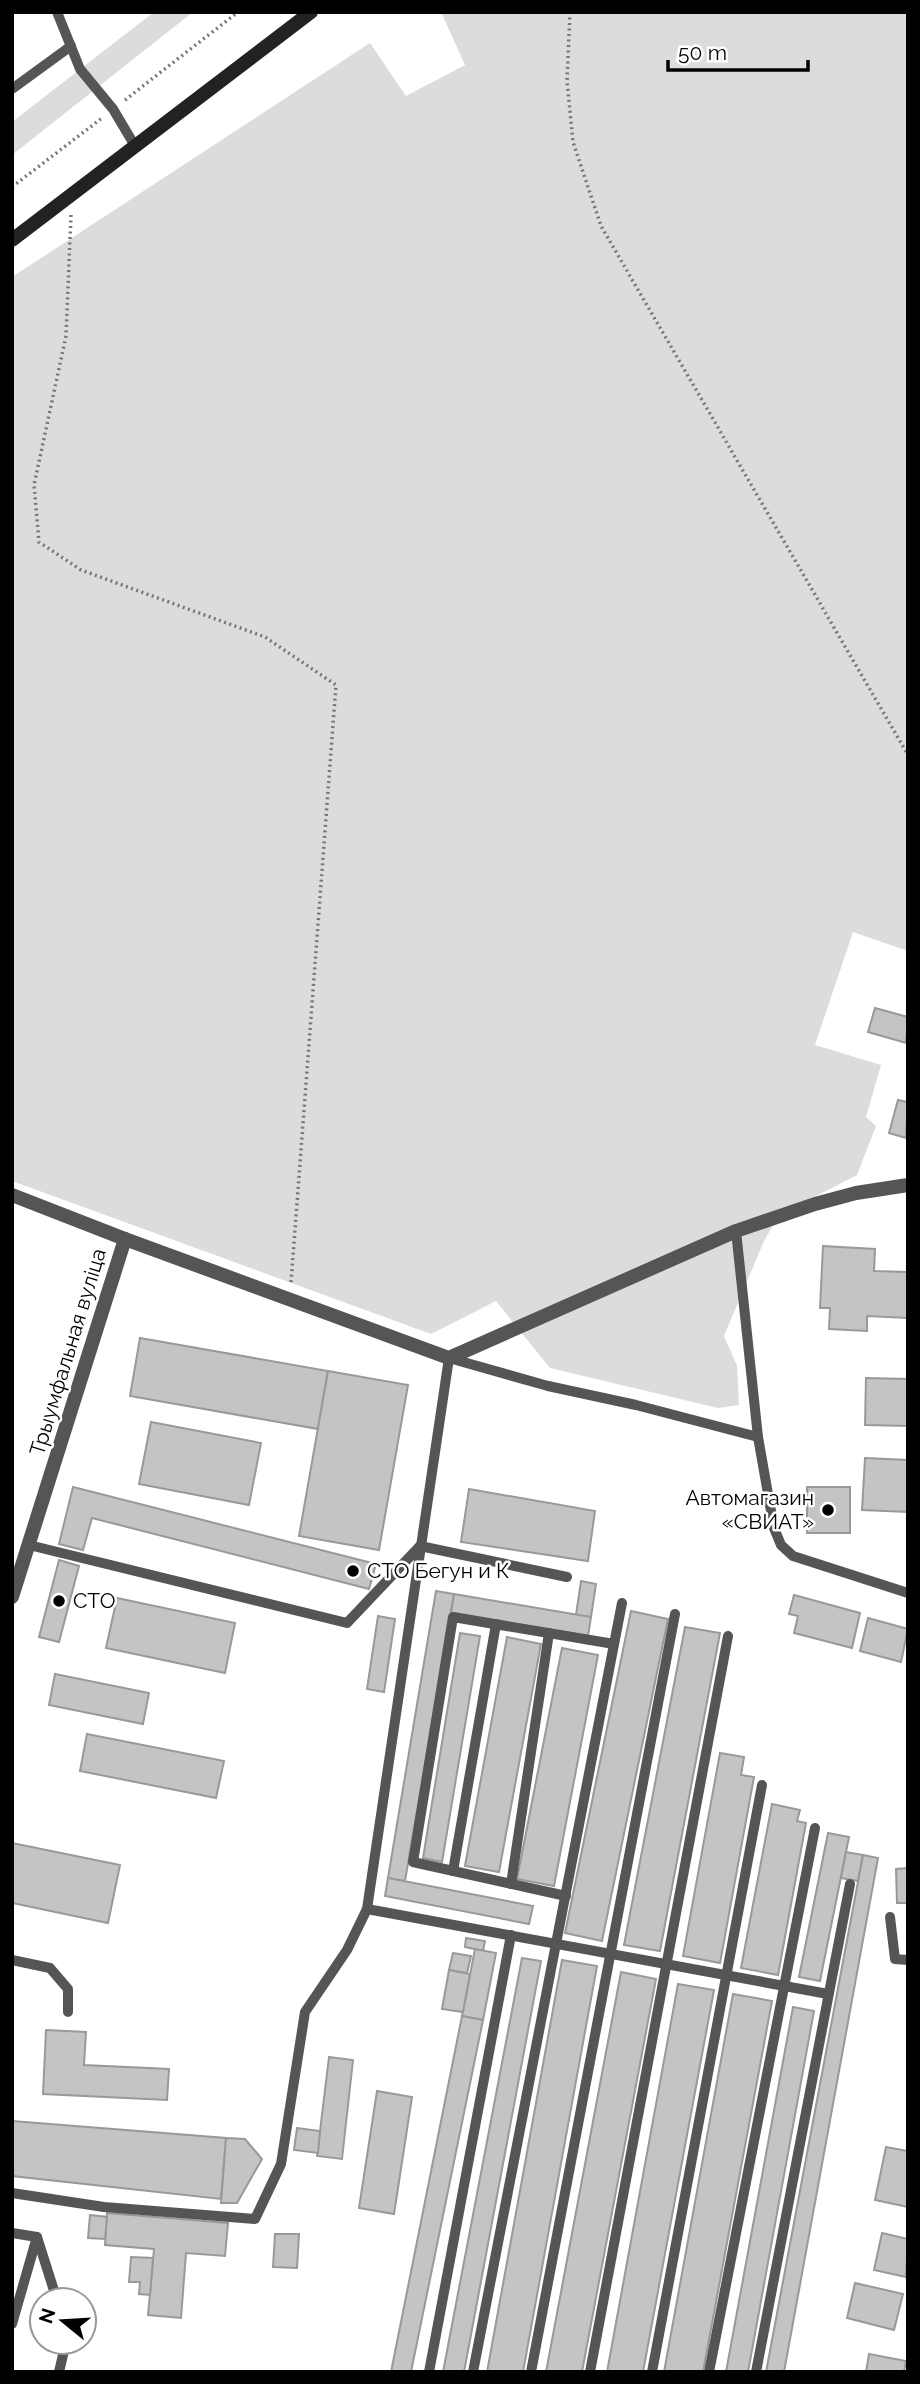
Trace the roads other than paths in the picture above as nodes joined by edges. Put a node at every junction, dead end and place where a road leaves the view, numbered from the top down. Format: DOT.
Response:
graph roads {
  1 [pos="57,12"];
  2 [pos="311,12"];
  3 [pos="71,46"];
  4 [pos="12,89"];
  5 [pos="135,146"];
  6 [pos="12,240"];
  7 [pos="908,1185"];
  8 [pos="12,1195"];
  9 [pos="736,1231"];
  10 [pos="125,1239"];
  11 [pos="449,1358"];
  12 [pos="758,1437"];
  13 [pos="29,1545"];
  14 [pos="420,1546"];
  15 [pos="567,1577"];
  16 [pos="908,1593"];
  17 [pos="12,1597"];
  18 [pos="622,1604"];
  19 [pos="675,1614"];
  20 [pos="496,1625"];
  21 [pos="549,1633"];
  22 [pos="728,1636"];
  23 [pos="614,1644"];
  24 [pos="762,1785"];
  25 [pos="815,1828"];
  26 [pos="453,1871"];
  27 [pos="511,1884"];
  28 [pos="850,1884"];
  29 [pos="566,1896"];
  30 [pos="367,1909"];
  31 [pos="890,1917"];
  32 [pos="511,1935"];
  33 [pos="556,1943"];
  34 [pos="610,1953"];
  35 [pos="12,1960"];
  36 [pos="908,1960"];
  37 [pos="667,1964"];
  38 [pos="726,1975"];
  39 [pos="784,1985"];
  40 [pos="828,1994"];
  41 [pos="68,2012"];
  42 [pos="12,2193"];
  43 [pos="12,2233"];
  44 [pos="37,2237"];
  45 [pos="53,2286"];
  46 [pos="12,2324"];
  47 [pos="429,2372"];
  48 [pos="473,2372"];
  49 [pos="531,2372"];
  50 [pos="590,2372"];
  51 [pos="652,2372"];
  52 [pos="709,2372"];
  53 [pos="756,2372"];
  1 -- 3 [label="lane"];
  2 -- 5 [label="main road"];
  3 -- 4 [label="lane"];
  3 -- 5 [label="lane"];
  5 -- 6 [label="main road"];
  7 -- 9 [label="street"];
  8 -- 10 [label="street"];
  9 -- 11 [label="street"];
  9 -- 12 [label="lane"];
  10 -- 11 [label="street"];
  10 -- 13 [label="street, Трыумфальная вуліца"];
  11 -- 12 [label="lane"];
  11 -- 14 [label="lane"];
  12 -- 16 [label="lane"];
  13 -- 14 [label="lane"];
  13 -- 17 [label="street, Трыумфальная вуліца"];
  14 -- 15 [label="lane"];
  14 -- 30 [label="lane"];
  18 -- 23 [label="lane"];
  19 -- 34 [label="lane"];
  20 -- 21 [label="lane"];
  20 -- 26 [label="lane"];
  20 -- 26 [label="lane"];
  21 -- 23 [label="lane"];
  21 -- 27 [label="lane"];
  22 -- 37 [label="lane"];
  23 -- 29 [label="lane"];
  24 -- 38 [label="lane"];
  25 -- 39 [label="lane"];
  26 -- 27 [label="lane"];
  27 -- 29 [label="lane"];
  28 -- 40 [label="lane"];
  29 -- 33 [label="lane"];
  30 -- 32 [label="lane"];
  30 -- 42 [label="lane"];
  31 -- 36 [label="lane"];
  32 -- 33 [label="lane"];
  32 -- 47 [label="lane"];
  33 -- 34 [label="lane"];
  33 -- 48 [label="lane"];
  34 -- 37 [label="lane"];
  34 -- 49 [label="lane"];
  35 -- 41 [label="lane"];
  37 -- 38 [label="lane"];
  37 -- 50 [label="lane"];
  38 -- 39 [label="lane"];
  38 -- 51 [label="lane"];
  39 -- 40 [label="lane"];
  39 -- 52 [label="lane"];
  40 -- 53 [label="lane"];
  43 -- 44 [label="lane"];
  44 -- 45 [label="lane"];
  44 -- 46 [label="lane"];
}
